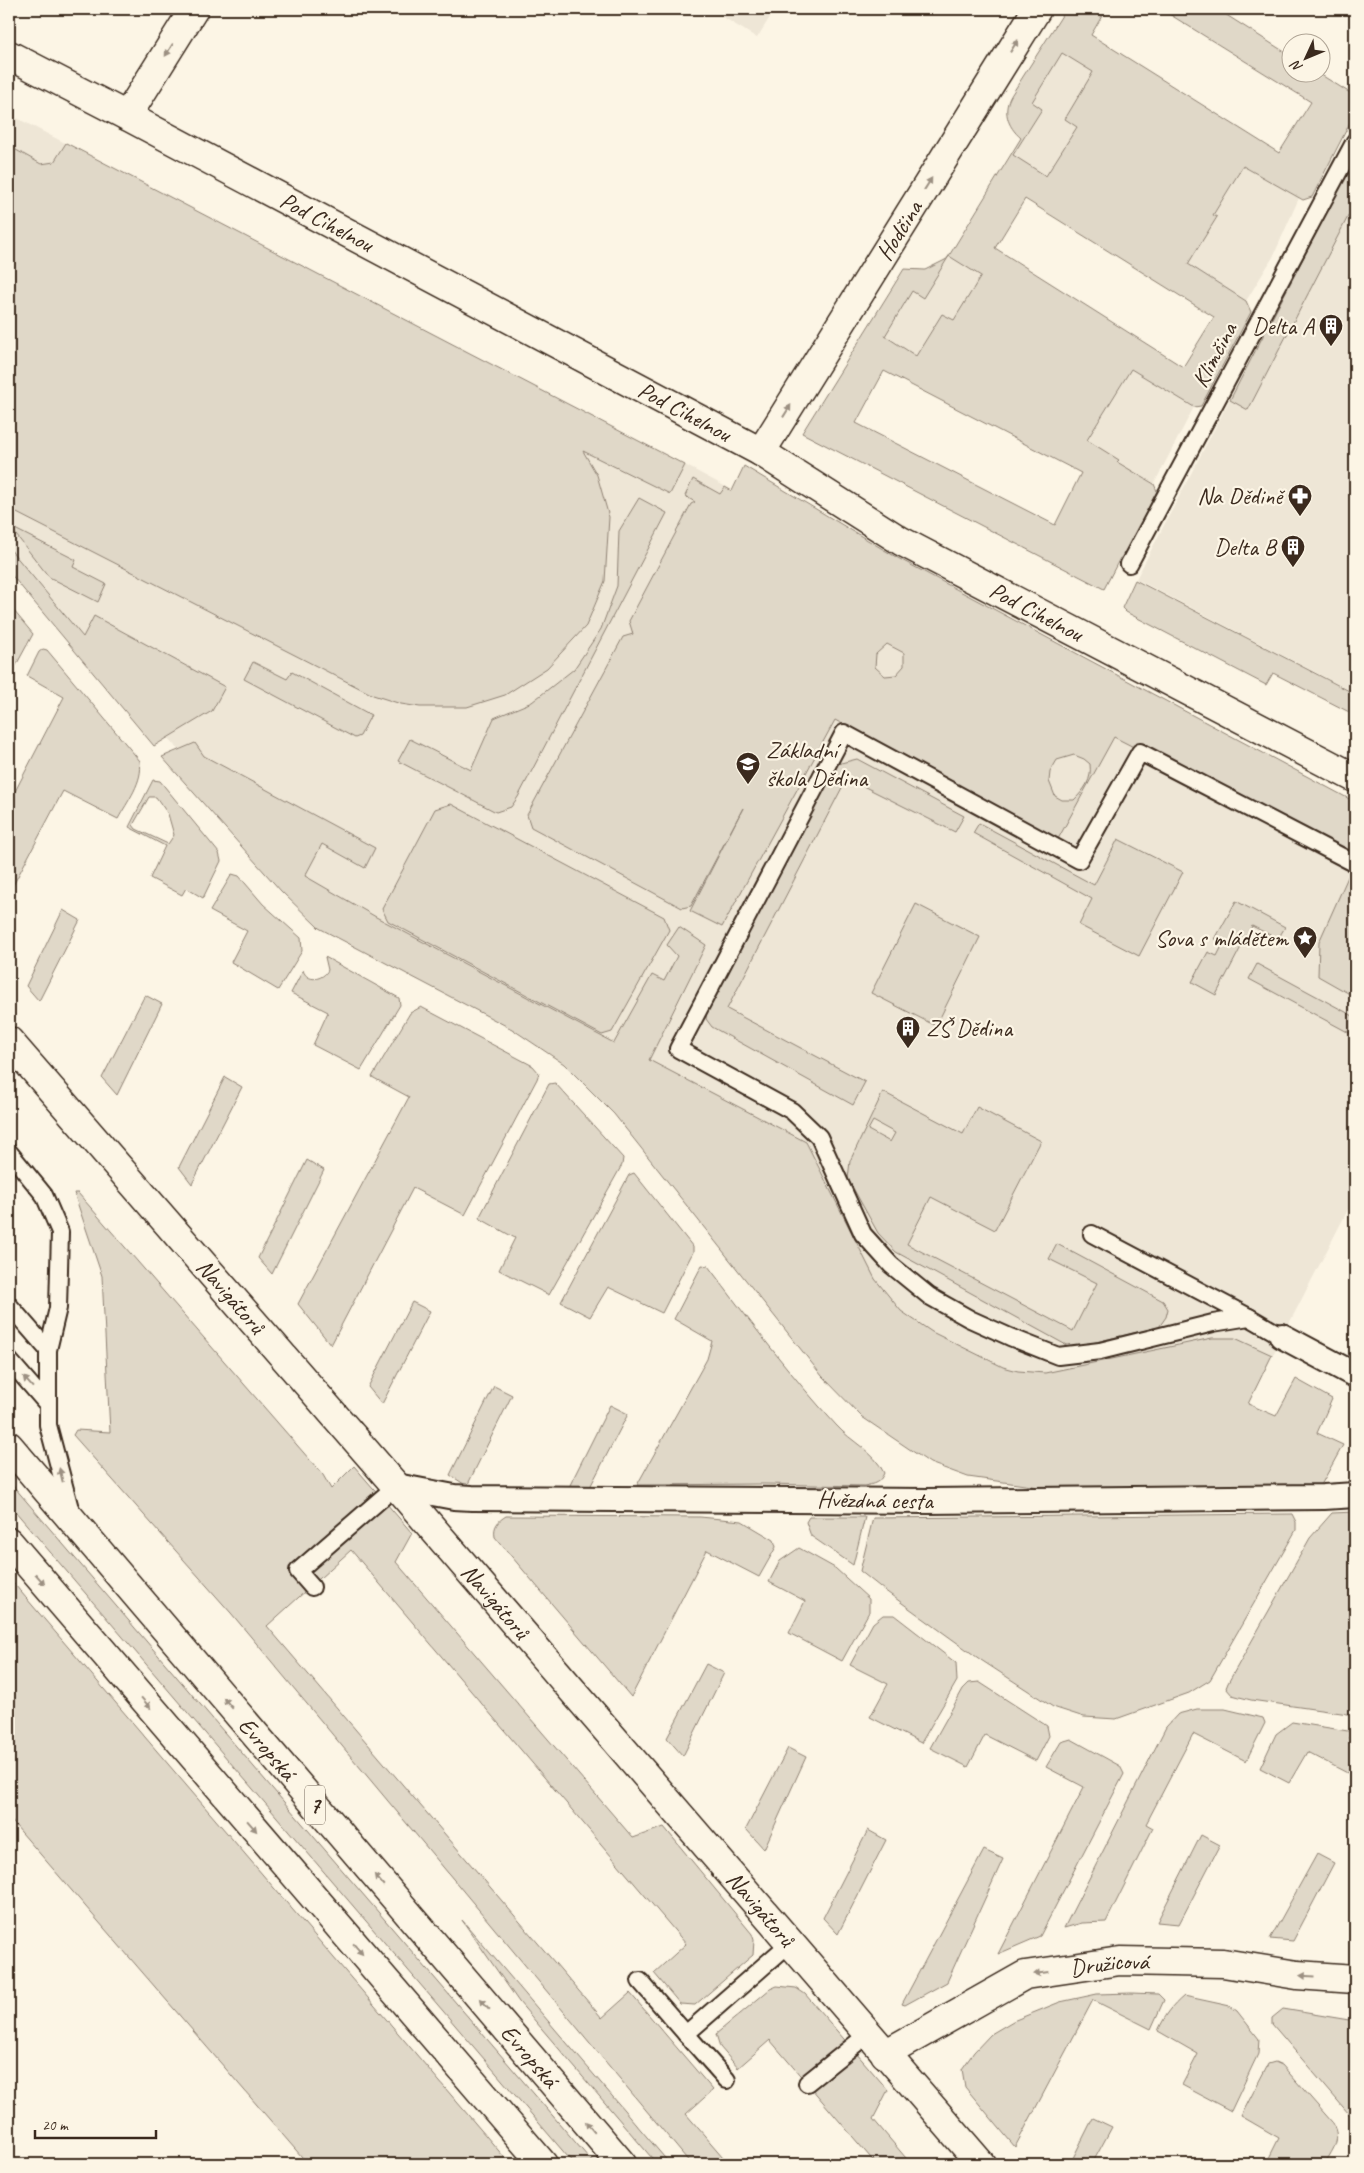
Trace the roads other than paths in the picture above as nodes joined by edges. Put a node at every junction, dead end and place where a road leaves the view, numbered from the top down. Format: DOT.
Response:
graph roads {
  1 [pos="194,9"];
  2 [pos="1037,9"];
  3 [pos="9,55"];
  4 [pos="127,116"];
  5 [pos="1355,141"];
  6 [pos="761,452"];
  7 [pos="1129,564"];
  8 [pos="1355,778"];
  9 [pos="1352,862"];
  10 [pos="9,1041"];
  11 [pos="9,1152"];
  12 [pos="1092,1234"];
  13 [pos="9,1305"];
  14 [pos="1249,1317"];
  15 [pos="1282,1336"];
  16 [pos="48,1350"];
  17 [pos="9,1360"];
  18 [pos="1355,1375"];
  19 [pos="48,1405"];
  20 [pos="9,1446"];
  21 [pos="396,1486"];
  22 [pos="1355,1495"];
  23 [pos="73,1522"];
  24 [pos="9,1542"];
  25 [pos="312,1588"];
  26 [pos="790,1943"];
  27 [pos="1355,1979"];
  28 [pos="640,1982"];
  29 [pos="686,2034"];
  30 [pos="877,2044"];
  31 [pos="727,2080"];
  32 [pos="807,2083"];
  33 [pos="543,2164"];
  34 [pos="622,2164"];
  35 [pos="981,2164"];
  1 -- 4 [label="street, one-way"];
  6 -- 2 [label="street, Hodčina, one-way"];
  3 -- 4 [label="street, Pod Cihelnou"];
  4 -- 6 [label="street, Pod Cihelnou"];
  5 -- 7 [label="lane, Klimčina"];
  6 -- 8 [label="street, Pod Cihelnou"];
  9 -- 14 [label="lane"];
  10 -- 21 [label="street, Navigátorů"];
  11 -- 16 [label="lane"];
  12 -- 14 [label="lane"];
  13 -- 16 [label="lane"];
  14 -- 15 [label="lane"];
  15 -- 18 [label="street"];
  16 -- 19 [label="lane"];
  19 -- 17 [label="lane, one-way"];
  23 -- 19 [label="lane, one-way"];
  20 -- 23 [label="street, Evropská / 7"];
  21 -- 22 [label="street, Hvězdná cesta"];
  21 -- 25 [label="lane"];
  21 -- 26 [label="street, Navigátorů"];
  34 -- 23 [label="street, Evropská / 7, one-way"];
  24 -- 33 [label="street, one-way"];
  26 -- 29 [label="lane"];
  26 -- 30 [label="street, Navigátorů"];
  27 -- 30 [label="street, Družicová, one-way"];
  28 -- 29 [label="lane"];
  29 -- 31 [label="lane"];
  30 -- 32 [label="lane"];
  30 -- 35 [label="street, Navigátorů"];
}
